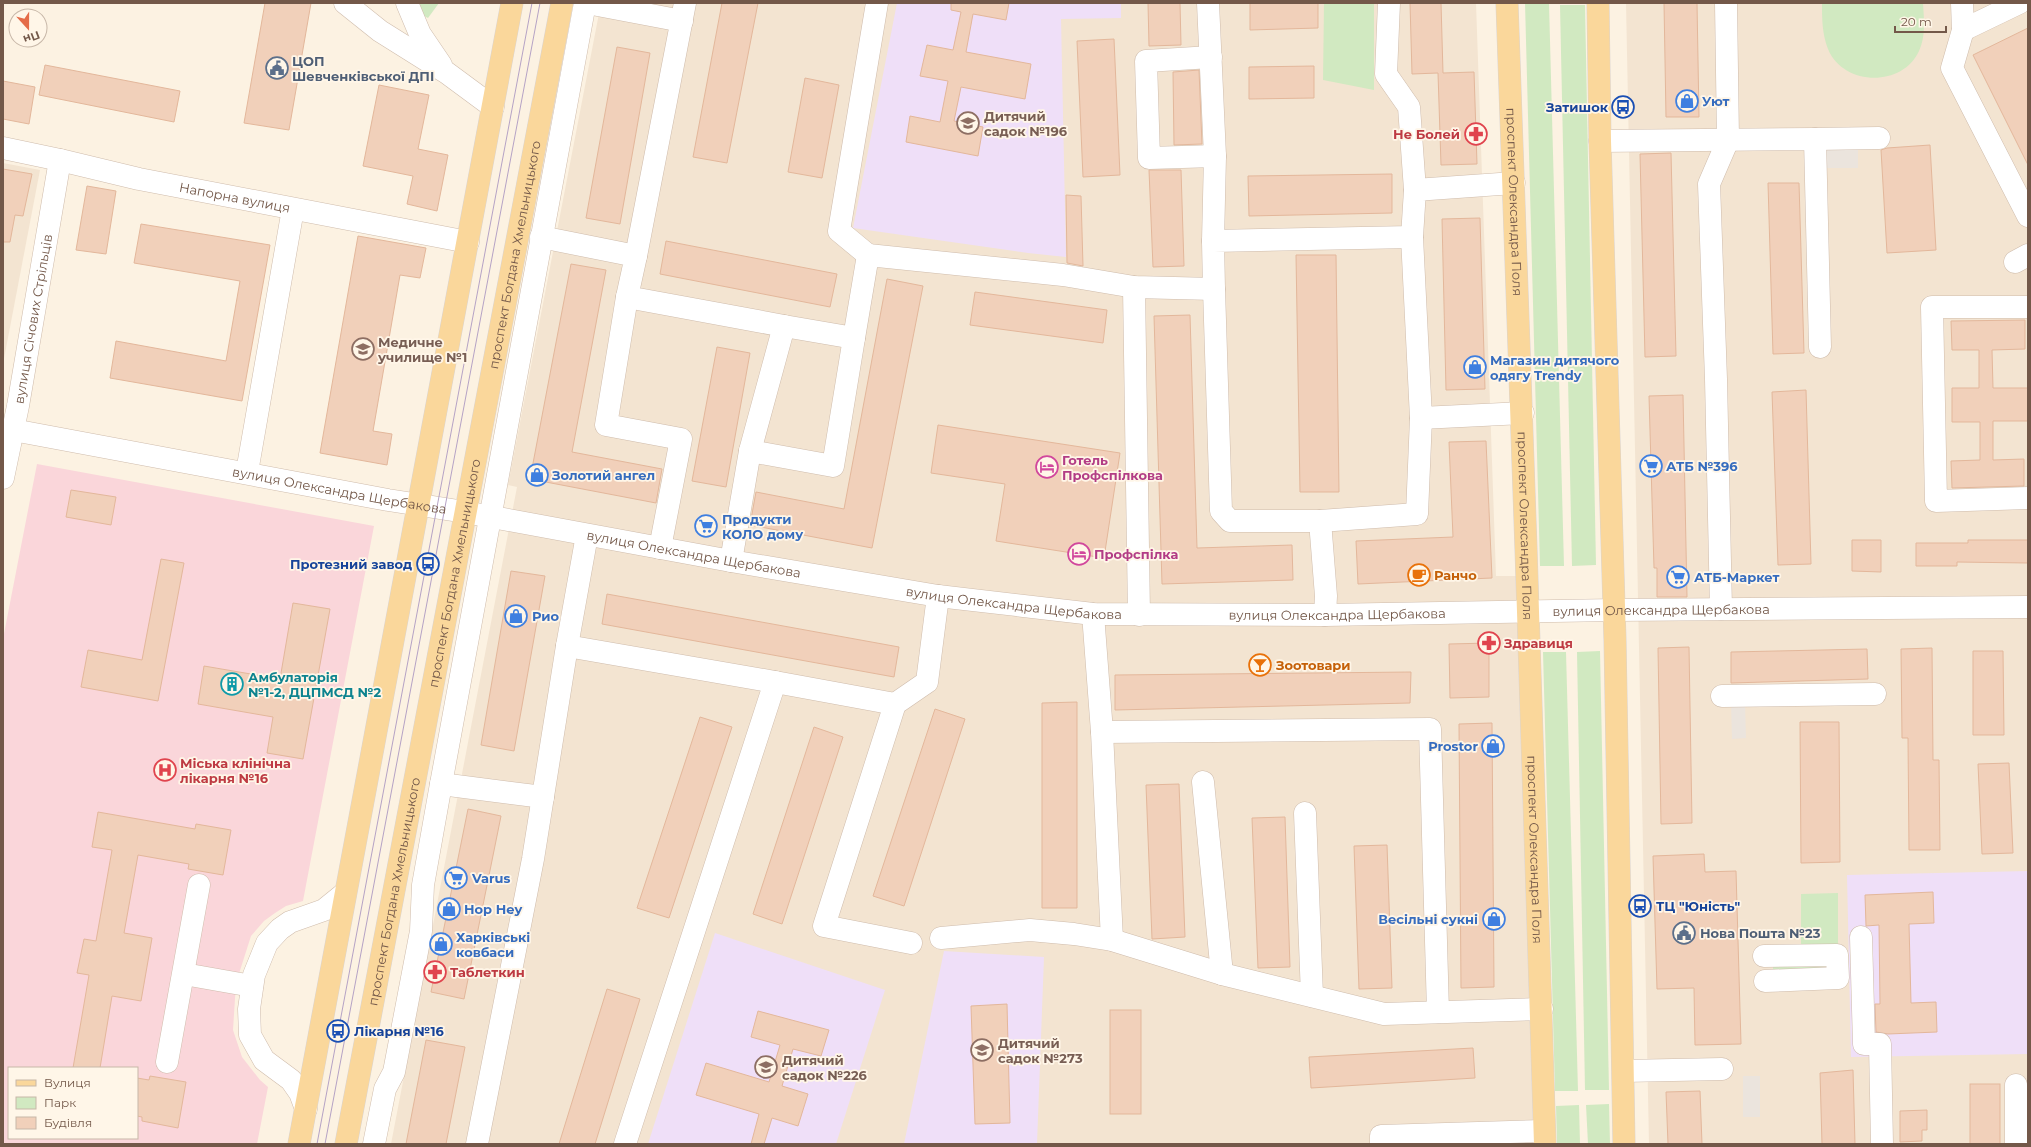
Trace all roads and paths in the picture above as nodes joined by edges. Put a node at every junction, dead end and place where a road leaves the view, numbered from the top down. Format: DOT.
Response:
graph roads {
  1 [pos="345,3"];
  2 [pos="407,3"];
  3 [pos="512,3"];
  4 [pos="562,3"];
  5 [pos="586,3"];
  6 [pos="877,3"];
  7 [pos="1208,3"];
  8 [pos="1389,3"];
  9 [pos="1507,3"];
  10 [pos="1598,3"];
  11 [pos="1726,3"];
  12 [pos="1962,3"];
  13 [pos="2019,3"];
  14 [pos="683,12"];
  15 [pos="1963,30"];
  16 [pos="1211,57"];
  17 [pos="447,73"];
  18 [pos="493,108"];
  19 [pos="538,128"];
  20 [pos="561,133"];
  21 [pos="1880,138"];
  22 [pos="1815,139"];
  23 [pos="1728,140"];
  24 [pos="1600,141"];
  25 [pos="3,148"];
  26 [pos="1215,156"];
  27 [pos="60,160"];
  28 [pos="1514,183"];
  29 [pos="1414,190"];
  30 [pos="293,209"];
  31 [pos="2028,216"];
  32 [pos="541,237"];
  33 [pos="1412,237"];
  34 [pos="1213,241"];
  35 [pos="468,242"];
  36 [pos="868,255"];
  37 [pos="636,256"];
  38 [pos="1134,287"];
  39 [pos="1214,289"];
  40 [pos="627,297"];
  41 [pos="2028,307"];
  42 [pos="784,326"];
  43 [pos="854,338"];
  44 [pos="1820,347"];
  45 [pos="1523,413"];
  46 [pos="1421,418"];
  47 [pos="13,430"];
  48 [pos="750,451"];
  49 [pos="246,472"];
  50 [pos="3,478"];
  51 [pos="2028,498"];
  52 [pos="417,504"];
  53 [pos="465,512"];
  54 [pos="490,517"];
  55 [pos="1320,521"];
  56 [pos="587,535"];
  57 [pos="660,548"];
  58 [pos="731,561"];
  59 [pos="938,596"];
  60 [pos="2028,607"];
  61 [pos="1721,609"];
  62 [pos="1615,610"];
  63 [pos="1527,612"];
  64 [pos="1093,614"];
  65 [pos="1139,615"];
  66 [pos="1325,615"];
  67 [pos="567,646"];
  68 [pos="776,682"];
  69 [pos="1875,694"];
  70 [pos="1722,696"];
  71 [pos="895,704"];
  72 [pos="1102,732"];
  73 [pos="1203,782"];
  74 [pos="441,784"];
  75 [pos="543,796"];
  76 [pos="1306,813"];
  77 [pos="200,885"];
  78 [pos="345,893"];
  79 [pos="1861,937"];
  80 [pos="941,938"];
  81 [pos="1112,940"];
  82 [pos="911,942"];
  83 [pos="1764,956"];
  84 [pos="184,974"];
  85 [pos="1222,974"];
  86 [pos="1765,981"];
  87 [pos="252,986"];
  88 [pos="1312,996"];
  89 [pos="1542,1009"];
  90 [pos="1438,1012"];
  91 [pos="167,1062"];
  92 [pos="1722,1069"];
  93 [pos="1624,1070"];
  94 [pos="2016,1085"];
  95 [pos="306,1109"];
  96 [pos="1545,1138"];
  97 [pos="299,1144"];
  98 [pos="346,1144"];
  99 [pos="374,1144"];
  100 [pos="477,1144"];
  101 [pos="626,1144"];
  102 [pos="1381,1144"];
  103 [pos="1624,1144"];
  104 [pos="1882,1144"];
  105 [pos="2016,1144"];
  1 -- 17 [label="street"];
  2 -- 17 [label="street"];
  3 -- 18 [label="main road"];
  4 -- 19 [label="main road, проспект Богдана Хмельницького"];
  5 -- 14 [label="street"];
  5 -- 20 [label="street"];
  6 -- 36 [label="street"];
  7 -- 16 [label="street"];
  8 -- 29 [label="street"];
  9 -- 28 [label="main road, проспект Олександра Поля"];
  10 -- 24 [label="main road"];
  11 -- 23 [label="street"];
  12 -- 15 [label="street"];
  13 -- 15 [label="street"];
  14 -- 37 [label="street"];
  15 -- 31 [label="street"];
  16 -- 26 [label="street"];
  16 -- 26 [label="street"];
  17 -- 18 [label="street"];
  18 -- 35 [label="main road"];
  19 -- 20 [label="street"];
  19 -- 53 [label="main road, проспект Богдана Хмельницького"];
  20 -- 32 [label="street"];
  21 -- 22 [label="street"];
  22 -- 23 [label="street"];
  22 -- 44 [label="street"];
  23 -- 24 [label="street"];
  23 -- 61 [label="street"];
  24 -- 62 [label="main road"];
  25 -- 27 [label="street, Напорна вулиця"];
  26 -- 34 [label="street"];
  27 -- 30 [label="street, Напорна вулиця"];
  27 -- 47 [label="street, вулиця Січових Стрільців"];
  28 -- 29 [label="street"];
  28 -- 45 [label="main road, проспект Олександра Поля"];
  29 -- 33 [label="street"];
  30 -- 35 [label="street, Напорна вулиця"];
  30 -- 49 [label="street"];
  32 -- 37 [label="street"];
  32 -- 54 [label="street"];
  33 -- 34 [label="street"];
  33 -- 46 [label="street"];
  34 -- 39 [label="street"];
  35 -- 52 [label="main road"];
  36 -- 38 [label="street"];
  36 -- 43 [label="street"];
  37 -- 40 [label="street"];
  38 -- 39 [label="street"];
  38 -- 65 [label="street"];
  39 -- 55 [label="street"];
  40 -- 42 [label="street"];
  40 -- 57 [label="street"];
  41 -- 51 [label="street"];
  42 -- 43 [label="street"];
  42 -- 48 [label="street"];
  43 -- 48 [label="street"];
  45 -- 46 [label="street"];
  45 -- 63 [label="main road, проспект Олександра Поля"];
  46 -- 55 [label="street"];
  47 -- 49 [label="street, вулиця Олександра Щербакова"];
  47 -- 50 [label="street, вулиця Січових Стрільців"];
  48 -- 58 [label="street"];
  49 -- 52 [label="street, вулиця Олександра Щербакова"];
  52 -- 53 [label="street, вулиця Олександра Щербакова"];
  52 -- 78 [label="main road"];
  53 -- 54 [label="street, вулиця Олександра Щербакова"];
  53 -- 98 [label="main road, проспект Богдана Хмельницького"];
  54 -- 56 [label="street, вулиця Олександра Щербакова"];
  54 -- 74 [label="street"];
  55 -- 66 [label="street"];
  56 -- 57 [label="street, вулиця Олександра Щербакова"];
  56 -- 67 [label="street"];
  57 -- 58 [label="street, вулиця Олександра Щербакова"];
  58 -- 59 [label="street, вулиця Олександра Щербакова"];
  59 -- 64 [label="street, вулиця Олександра Щербакова"];
  59 -- 71 [label="street"];
  60 -- 61 [label="street, вулиця Олександра Щербакова"];
  61 -- 62 [label="street, вулиця Олександра Щербакова"];
  62 -- 63 [label="street, вулиця Олександра Щербакова"];
  62 -- 93 [label="main road"];
  63 -- 66 [label="street, вулиця Олександра Щербакова"];
  63 -- 89 [label="main road, проспект Олександра Поля"];
  64 -- 65 [label="street, вулиця Олександра Щербакова"];
  64 -- 72 [label="street"];
  65 -- 66 [label="street, вулиця Олександра Щербакова"];
  67 -- 68 [label="street"];
  67 -- 75 [label="street"];
  68 -- 71 [label="street"];
  68 -- 101 [label="street"];
  69 -- 70 [label="street"];
  71 -- 82 [label="street"];
  72 -- 81 [label="street"];
  72 -- 90 [label="street"];
  73 -- 85 [label="street"];
  74 -- 75 [label="street"];
  74 -- 99 [label="street"];
  75 -- 100 [label="street"];
  76 -- 88 [label="street"];
  77 -- 84 [label="street"];
  78 -- 87 [label="street"];
  78 -- 95 [label="main road"];
  79 -- 104 [label="street"];
  80 -- 81 [label="street"];
  81 -- 85 [label="street"];
  83 -- 86 [label="street"];
  84 -- 87 [label="street"];
  84 -- 91 [label="street"];
  85 -- 88 [label="street"];
  87 -- 95 [label="street"];
  88 -- 90 [label="street"];
  89 -- 90 [label="street"];
  89 -- 96 [label="main road, проспект Олександра Поля"];
  92 -- 93 [label="street"];
  93 -- 103 [label="main road"];
  94 -- 105 [label="street"];
  95 -- 97 [label="main road"];
  96 -- 102 [label="street"];
}
